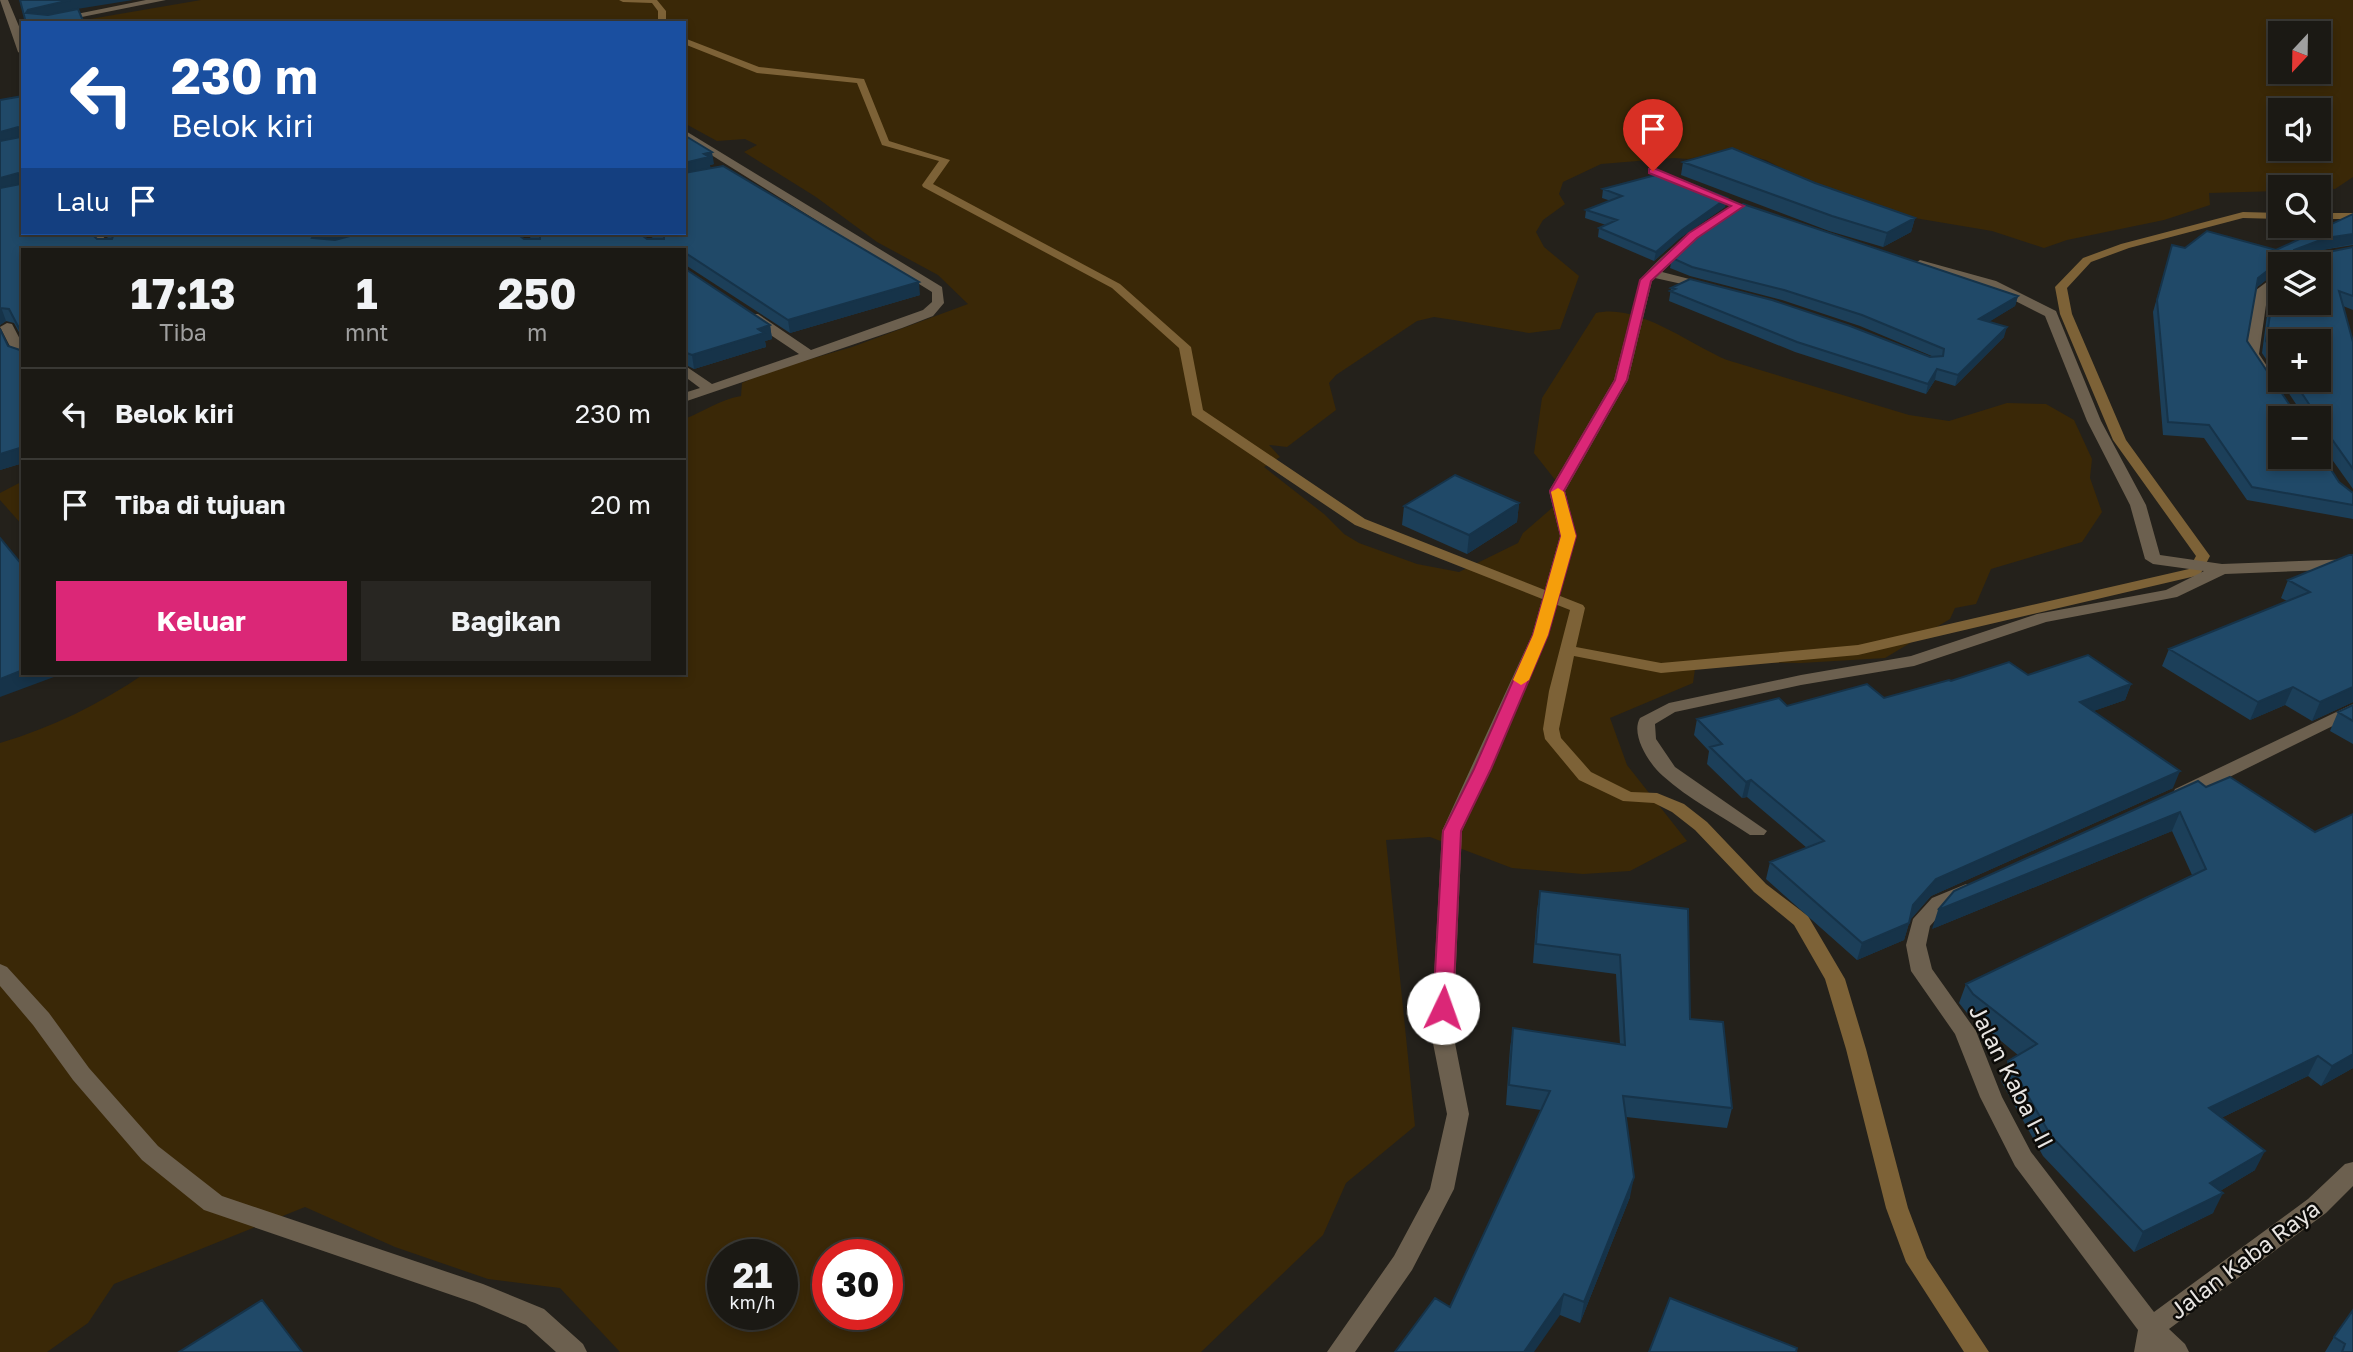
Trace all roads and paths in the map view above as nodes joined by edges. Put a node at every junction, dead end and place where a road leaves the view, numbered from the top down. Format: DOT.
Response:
graph roads {
  1 [pos="3,0"];
  2 [pos="159,1"];
  3 [pos="47,21"];
  4 [pos="19,26"];
  5 [pos="0,29"];
  6 [pos="686,134"];
  7 [pos="740,168"];
  8 [pos="1653,171"];
  9 [pos="718,173"];
  10 [pos="1690,186"];
  11 [pos="1738,205"];
  12 [pos="1901,258"];
  13 [pos="1651,273"];
  14 [pos="2268,285"];
  15 [pos="1713,289"];
  16 [pos="743,311"];
  17 [pos="21,324"];
  18 [pos="3,328"];
  19 [pos="808,354"];
  20 [pos="21,355"];
  21 [pos="686,371"];
  22 [pos="2268,378"];
  23 [pos="709,388"];
  24 [pos="686,397"];
  25 [pos="2353,564"];
  26 [pos="2215,568"];
  27 [pos="2353,709"];
  28 [pos="2167,800"];
  29 [pos="1757,831"];
  30 [pos="1987,882"];
  31 [pos="0,972"];
  32 [pos="2353,1171"];
  33 [pos="2149,1340"];
  34 [pos="574,1352"];
  35 [pos="1340,1352"];
  36 [pos="2176,1352"];
  1 -- 4 [label="street"];
  2 -- 3 [label="street"];
  4 -- 5 [label="street"];
  6 -- 7 [label="street"];
  7 -- 9 [label="street"];
  7 -- 19 [label="street"];
  8 -- 10 [label="street"];
  11 -- 13 [label="street"];
  12 -- 26 [label="street"];
  13 -- 15 [label="street"];
  13 -- 35 [label="street"];
  14 -- 22 [label="street"];
  16 -- 19 [label="street"];
  17 -- 18 [label="street"];
  18 -- 20 [label="street"];
  19 -- 23 [label="street"];
  21 -- 23 [label="street"];
  23 -- 24 [label="street"];
  25 -- 26 [label="street"];
  26 -- 29 [label="street"];
  27 -- 28 [label="street"];
  30 -- 33 [label="street, Jalan Kaba I-II"];
  31 -- 34 [label="street"];
  32 -- 33 [label="street, Jalan Kaba Raya"];
  33 -- 36 [label="street, Jalan Kaba I-II"];
}
